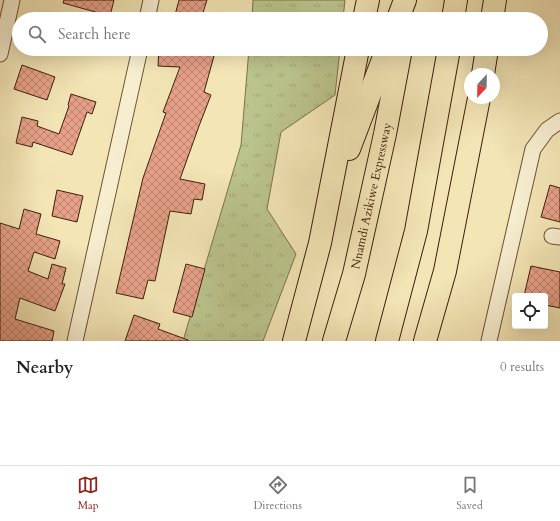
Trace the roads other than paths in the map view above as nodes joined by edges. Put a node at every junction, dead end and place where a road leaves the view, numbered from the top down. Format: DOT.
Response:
graph roads {
  1 [pos="12,0"];
  2 [pos="151,0"];
  3 [pos="368,0"];
  4 [pos="405,0"];
  5 [pos="410,0"];
  6 [pos="456,0"];
  7 [pos="489,0"];
  8 [pos="495,0"];
  9 [pos="148,12"];
  10 [pos="365,12"];
  11 [pos="401,12"];
  12 [pos="407,12"];
  13 [pos="454,12"];
  14 [pos="491,12"];
  15 [pos="493,12"];
  16 [pos="0,54"];
  17 [pos="138,56"];
  18 [pos="357,56"];
  19 [pos="384,56"];
  20 [pos="400,56"];
  21 [pos="448,56"];
  22 [pos="486,56"];
  23 [pos="484,68"];
  24 [pos="478,104"];
  25 [pos="560,121"];
  26 [pos="326,209"];
  27 [pos="74,341"];
  28 [pos="294,341"];
  29 [pos="334,341"];
  30 [pos="387,341"];
  31 [pos="425,341"];
  32 [pos="489,341"];
  1 -- 16 [label="street"];
  2 -- 9 [label="street"];
  3 -- 10 [label="highway"];
  4 -- 11 [label="highway"];
  5 -- 12 [label="highway"];
  6 -- 13 [label="highway"];
  7 -- 14 [label="highway"];
  8 -- 15 [label="highway"];
  17 -- 27 [label="street"];
  18 -- 26 [label="highway"];
  19 -- 26 [label="highway"];
  20 -- 29 [label="highway, Nnamdi Azikiwe Expressway"];
  21 -- 30 [label="highway"];
  22 -- 23 [label="highway"];
  24 -- 31 [label="highway"];
  25 -- 32 [label="street"];
  26 -- 28 [label="highway"];
}
